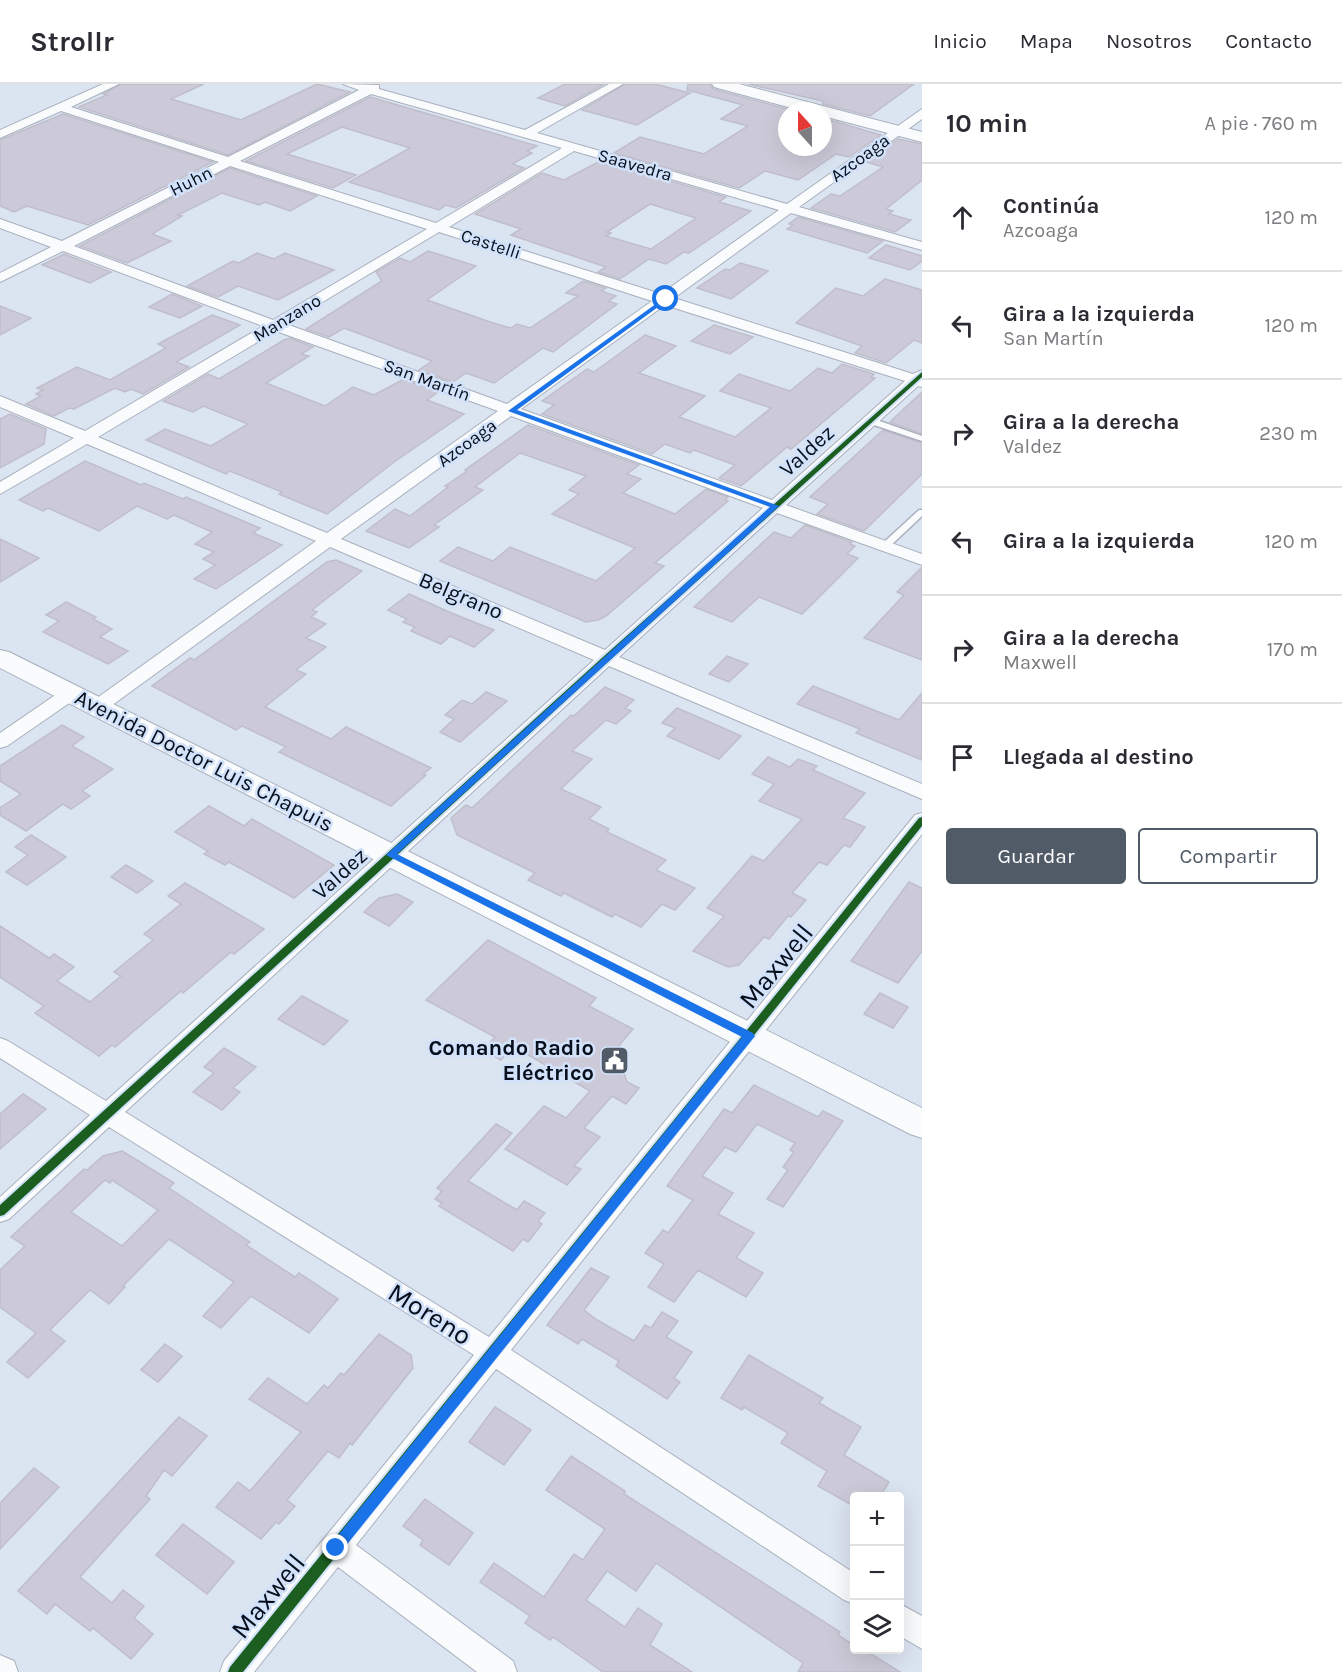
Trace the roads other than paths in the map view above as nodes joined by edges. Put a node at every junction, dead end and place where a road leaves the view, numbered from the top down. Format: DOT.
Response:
graph roads {
  1 [pos="113,84"];
  2 [pos="349,84"];
  3 [pos="617,84"];
  4 [pos="720,84"];
  5 [pos="375,87"];
  6 [pos="59,107"];
  7 [pos="922,113"];
  8 [pos="897,130"];
  9 [pos="0,134"];
  10 [pos="527,134"];
  11 [pos="922,136"];
  12 [pos="573,147"];
  13 [pos="227,162"];
  14 [pos="791,208"];
  15 [pos="0,223"];
  16 [pos="439,227"];
  17 [pos="63,246"];
  18 [pos="922,246"];
  19 [pos="0,278"];
  20 [pos="666,299"];
  21 [pos="274,325"];
  22 [pos="920,379"];
  23 [pos="0,401"];
  24 [pos="512,411"];
  25 [pos="870,421"];
  26 [pos="87,437"];
  27 [pos="922,439"];
  28 [pos="0,489"];
  29 [pos="775,506"];
  30 [pos="922,512"];
  31 [pos="331,540"];
  32 [pos="885,546"];
  33 [pos="922,560"];
  34 [pos="0,657"];
  35 [pos="606,659"];
  36 [pos="71,693"];
  37 [pos="98,707"];
  38 [pos="0,742"];
  39 [pos="922,792"];
  40 [pos="922,820"];
  41 [pos="391,855"];
  42 [pos="749,1036"];
  43 [pos="0,1047"];
  44 [pos="108,1113"];
  45 [pos="922,1124"];
  46 [pos="0,1212"];
  47 [pos="493,1353"];
  48 [pos="336,1548"];
  49 [pos="850,1587"];
  50 [pos="904,1622"];
  51 [pos="922,1634"];
  52 [pos="235,1672"];
  53 [pos="502,1672"];
  1 -- 6 [label="street"];
  2 -- 5 [label="street, Saavedra"];
  3 -- 10 [label="street"];
  4 -- 8 [label="main road"];
  5 -- 10 [label="street, Saavedra"];
  5 -- 13 [label="street, Huhn"];
  6 -- 9 [label="street"];
  6 -- 13 [label="street, Castelli"];
  7 -- 8 [label="street, Azcoaga"];
  8 -- 11 [label="main road"];
  8 -- 14 [label="street, Azcoaga"];
  10 -- 12 [label="street, Saavedra"];
  12 -- 14 [label="street, Saavedra"];
  12 -- 16 [label="street, Manzano"];
  13 -- 16 [label="street, Castelli"];
  13 -- 17 [label="street, Huhn"];
  14 -- 18 [label="street, Saavedra"];
  14 -- 20 [label="street, Azcoaga"];
  15 -- 17 [label="street, San Martín"];
  16 -- 20 [label="street, Castelli"];
  16 -- 21 [label="street, Manzano"];
  17 -- 19 [label="street, Huhn"];
  17 -- 21 [label="street, San Martín"];
  20 -- 22 [label="street, Castelli"];
  20 -- 24 [label="street, Azcoaga"];
  21 -- 24 [label="street, San Martín"];
  21 -- 26 [label="street, Manzano"];
  22 -- 25 [label="street, Valdez"];
  23 -- 26 [label="street, Belgrano"];
  24 -- 29 [label="street, San Martín"];
  24 -- 31 [label="street, Azcoaga"];
  25 -- 27 [label="lane"];
  25 -- 29 [label="street, Valdez"];
  26 -- 28 [label="street, Manzano"];
  26 -- 31 [label="street, Belgrano"];
  29 -- 32 [label="street, San Martín"];
  29 -- 35 [label="street, Valdez"];
  30 -- 32 [label="lane"];
  31 -- 35 [label="street, Belgrano"];
  31 -- 37 [label="street, Azcoaga"];
  32 -- 33 [label="street, San Martín"];
  34 -- 36 [label="main road, Avenida Doctor Luis Chapuis"];
  35 -- 39 [label="street, Belgrano"];
  35 -- 41 [label="street, Valdez"];
  36 -- 37 [label="main road, Avenida Doctor Luis Chapuis"];
  36 -- 38 [label="street"];
  37 -- 41 [label="main road, Avenida Doctor Luis Chapuis"];
  40 -- 42 [label="street, Maxwell"];
  41 -- 42 [label="main road, Avenida Doctor Luis Chapuis"];
  41 -- 44 [label="street, Valdez"];
  42 -- 45 [label="main road, Avenida Doctor Luis Chapuis"];
  42 -- 47 [label="street, Maxwell"];
  43 -- 44 [label="street, Moreno"];
  44 -- 46 [label="street, Valdez"];
  44 -- 47 [label="street, Moreno"];
  47 -- 48 [label="street, Maxwell"];
  47 -- 49 [label="street, Moreno"];
  48 -- 52 [label="street, Maxwell"];
  48 -- 53 [label="street"];
  50 -- 51 [label="street"];
}
